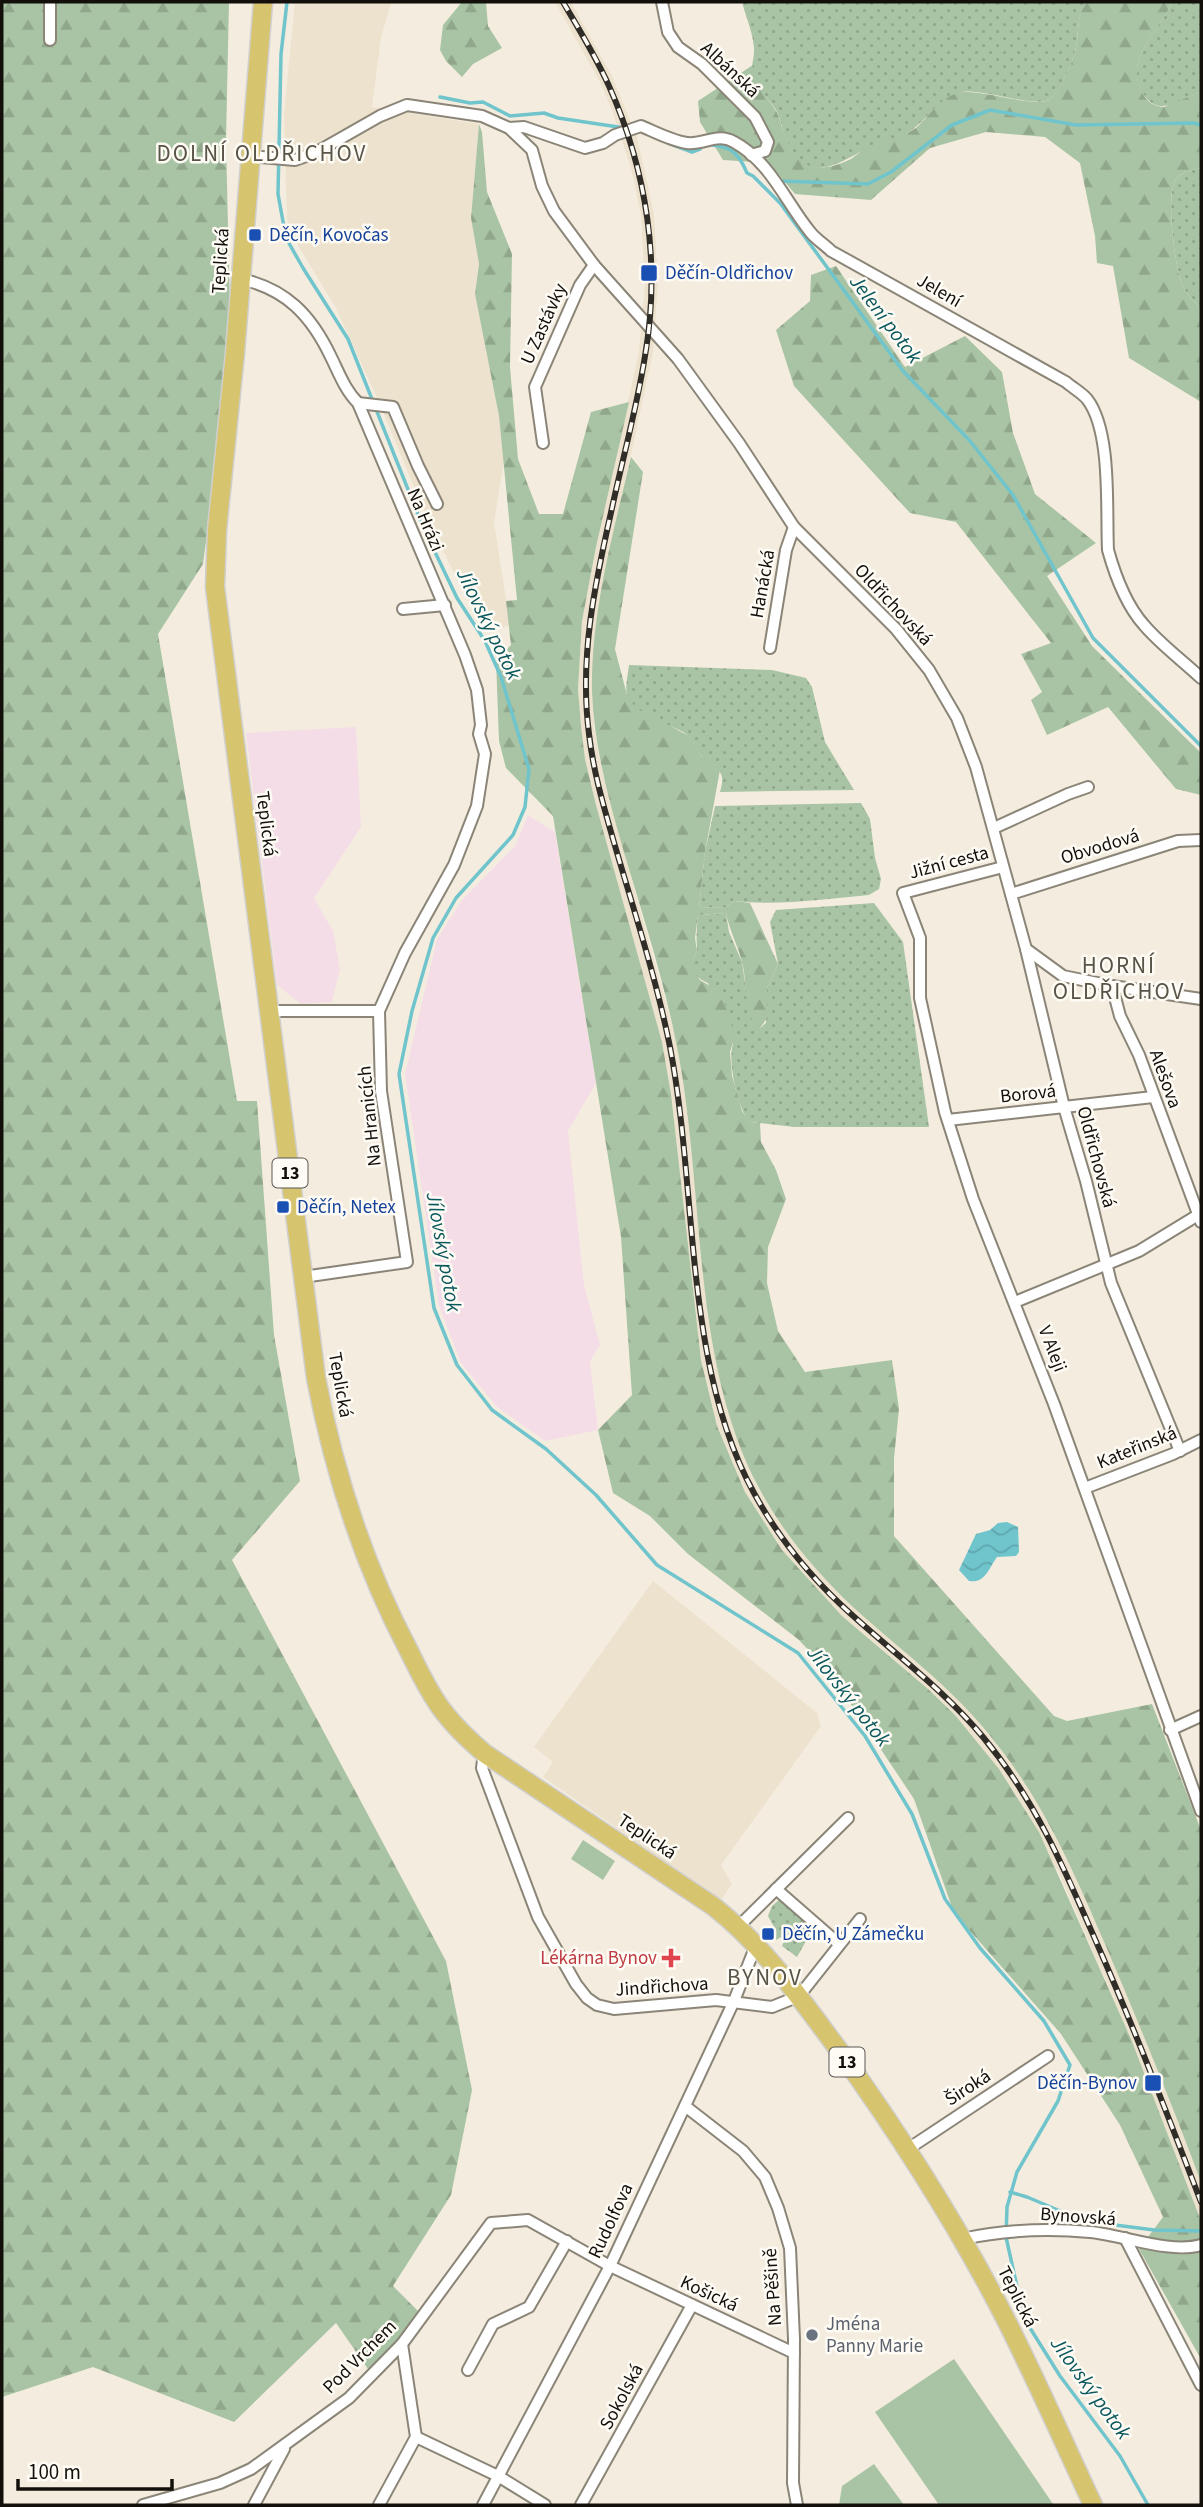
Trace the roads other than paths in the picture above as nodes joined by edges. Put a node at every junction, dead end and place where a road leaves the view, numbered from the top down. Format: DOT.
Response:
graph roads {
  1 [pos="50,2"];
  2 [pos="263,2"];
  3 [pos="662,2"];
  4 [pos="50,40"];
  5 [pos="509,128"];
  6 [pos="751,155"];
  7 [pos="257,157"];
  8 [pos="594,265"];
  9 [pos="241,279"];
  10 [pos="362,404"];
  11 [pos="543,443"];
  12 [pos="437,503"];
  13 [pos="794,527"];
  14 [pos="445,605"];
  15 [pos="403,609"];
  16 [pos="770,648"];
  17 [pos="1201,678"];
  18 [pos="1088,787"];
  19 [pos="994,828"];
  20 [pos="1201,840"];
  21 [pos="1003,867"];
  22 [pos="903,893"];
  23 [pos="1011,894"];
  24 [pos="1026,949"];
  25 [pos="1112,986"];
  26 [pos="1201,999"];
  27 [pos="269,1011"];
  28 [pos="379,1011"];
  29 [pos="1153,1097"];
  30 [pos="1064,1107"];
  31 [pos="948,1120"];
  32 [pos="1200,1218"];
  33 [pos="1106,1264"];
  34 [pos="303,1277"];
  35 [pos="1014,1302"];
  36 [pos="1201,1440"];
  37 [pos="1180,1451"];
  38 [pos="1084,1488"];
  39 [pos="1201,1716"];
  40 [pos="1170,1730"];
  41 [pos="484,1753"];
  42 [pos="1201,1811"];
  43 [pos="848,1818"];
  44 [pos="776,1889"];
  45 [pos="860,1919"];
  46 [pos="739,1926"];
  47 [pos="839,1944"];
  48 [pos="756,1945"];
  49 [pos="799,1996"];
  50 [pos="734,2001"];
  51 [pos="1048,2056"];
  52 [pos="685,2106"];
  53 [pos="908,2149"];
  54 [pos="1125,2238"];
  55 [pos="962,2239"];
  56 [pos="568,2241"];
  57 [pos="1197,2246"];
  58 [pos="610,2266"];
  59 [pos="692,2305"];
  60 [pos="402,2344"];
  61 [pos="794,2353"];
  62 [pos="468,2370"];
  63 [pos="1201,2385"];
  64 [pos="416,2437"];
  65 [pos="287,2444"];
  66 [pos="498,2476"];
  67 [pos="144,2505"];
  68 [pos="254,2505"];
  69 [pos="379,2505"];
  70 [pos="482,2505"];
  71 [pos="545,2505"];
  72 [pos="582,2505"];
  73 [pos="797,2505"];
  74 [pos="1093,2505"];
  1 -- 4 [label="street"];
  2 -- 7 [label="main road, Teplická / 13"];
  3 -- 6 [label="street, Albánská"];
  5 -- 6 [label="street, Jelení"];
  5 -- 7 [label="street, Oldřichovská"];
  5 -- 8 [label="street, Oldřichovská"];
  6 -- 17 [label="street, Jelení"];
  7 -- 9 [label="main road, Teplická / 13"];
  8 -- 11 [label="street, U Zastávky"];
  8 -- 13 [label="street, Oldřichovská"];
  9 -- 10 [label="street, Na Hrázi"];
  9 -- 27 [label="main road, Teplická / 13"];
  10 -- 12 [label="street"];
  10 -- 14 [label="street, Na Hrázi"];
  13 -- 16 [label="street, Hanácká"];
  13 -- 19 [label="street, Oldřichovská"];
  14 -- 15 [label="street"];
  14 -- 28 [label="street, Na Hrázi"];
  18 -- 19 [label="street"];
  19 -- 21 [label="street, Oldřichovská"];
  20 -- 23 [label="street, Obvodová"];
  21 -- 22 [label="street, Jižní cesta"];
  21 -- 23 [label="street, Oldřichovská"];
  22 -- 31 [label="street, V Aleji"];
  23 -- 24 [label="street, Oldřichovská"];
  24 -- 25 [label="street"];
  24 -- 30 [label="street, Oldřichovská"];
  25 -- 26 [label="street"];
  25 -- 29 [label="street, Alešova"];
  27 -- 28 [label="street"];
  27 -- 34 [label="main road, Teplická / 13"];
  28 -- 34 [label="street, Na Hranicích"];
  29 -- 30 [label="street, Borová"];
  29 -- 32 [label="street, Alešova"];
  30 -- 31 [label="street, Borová"];
  30 -- 33 [label="street, Oldřichovská"];
  31 -- 35 [label="street, V Aleji"];
  32 -- 33 [label="street"];
  33 -- 35 [label="street"];
  33 -- 37 [label="street, Oldřichovská"];
  34 -- 41 [label="main road, Teplická / 13"];
  35 -- 38 [label="street, V Aleji"];
  36 -- 37 [label="street, Kateřinská"];
  37 -- 38 [label="street, Kateřinská"];
  38 -- 40 [label="street, V Aleji"];
  39 -- 40 [label="street"];
  40 -- 42 [label="street, V Aleji"];
  41 -- 46 [label="main road, Teplická / 13"];
  41 -- 50 [label="street, Jindřichova"];
  43 -- 44 [label="street"];
  44 -- 46 [label="street"];
  44 -- 47 [label="street"];
  45 -- 47 [label="street"];
  46 -- 48 [label="main road, Teplická / 13"];
  47 -- 49 [label="street"];
  48 -- 49 [label="main road, Teplická / 13"];
  48 -- 50 [label="street, Rudolfova"];
  49 -- 50 [label="street, Jindřichova"];
  49 -- 53 [label="main road, Teplická / 13"];
  50 -- 52 [label="street, Rudolfova"];
  51 -- 53 [label="street, Široká"];
  52 -- 58 [label="street, Rudolfova"];
  52 -- 61 [label="street, Na Pěšině"];
  53 -- 55 [label="main road, Teplická / 13"];
  54 -- 55 [label="street, Bynovská"];
  54 -- 57 [label="street, Bynovská"];
  54 -- 63 [label="street"];
  55 -- 74 [label="main road, Teplická / 13"];
  56 -- 58 [label="street, Pod Vrchem"];
  56 -- 60 [label="street, Pod Vrchem"];
  56 -- 62 [label="street"];
  58 -- 59 [label="street, Košická"];
  58 -- 66 [label="street, Rudolfova"];
  59 -- 61 [label="street, Košická"];
  59 -- 72 [label="street, Sokolská"];
  60 -- 64 [label="street"];
  60 -- 65 [label="street, Pod Vrchem"];
  61 -- 73 [label="street, Na Pěšině"];
  64 -- 66 [label="street"];
  64 -- 69 [label="street"];
  65 -- 67 [label="street, Pod Vrchem"];
  65 -- 68 [label="street"];
  66 -- 70 [label="street, Rudolfova"];
  66 -- 71 [label="street"];
}
